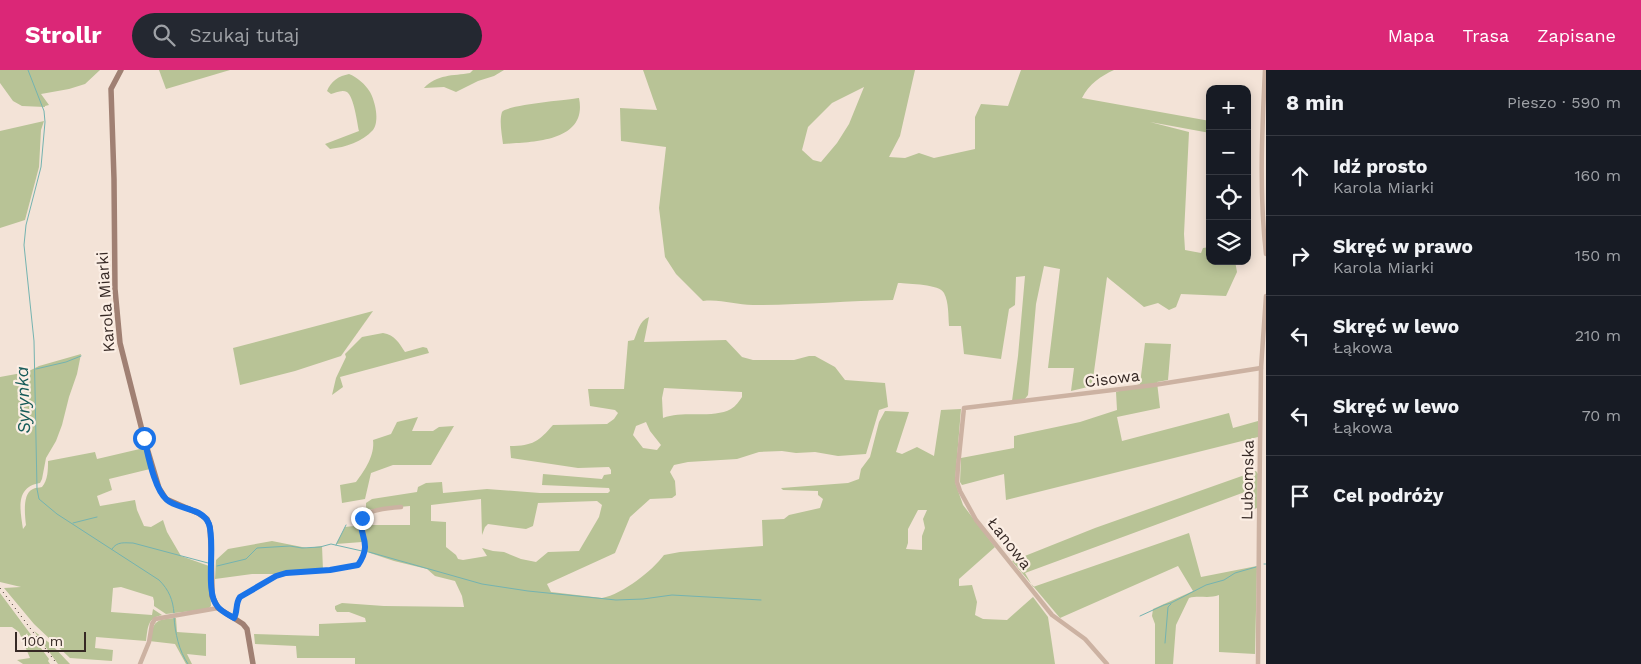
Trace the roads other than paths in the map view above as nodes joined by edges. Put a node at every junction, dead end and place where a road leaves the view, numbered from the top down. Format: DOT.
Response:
graph roads {
  1 [pos="120,70"];
  2 [pos="1265,70"];
  3 [pos="1266,254"];
  4 [pos="1266,296"];
  5 [pos="1261,368"];
  6 [pos="964,408"];
  7 [pos="401,508"];
  8 [pos="218,608"];
  9 [pos="234,618"];
  10 [pos="140,664"];
  11 [pos="253,664"];
  12 [pos="1107,664"];
  13 [pos="1258,664"];
  1 -- 8 [label="street, Karola Miarki"];
  2 -- 3 [label="street"];
  4 -- 5 [label="street, Lubomska"];
  5 -- 6 [label="street, Cisowa"];
  5 -- 13 [label="street, Lubomska"];
  6 -- 12 [label="street, Łanowa"];
  7 -- 9 [label="street"];
  8 -- 9 [label="street"];
  8 -- 10 [label="street"];
  9 -- 11 [label="street"];
}
